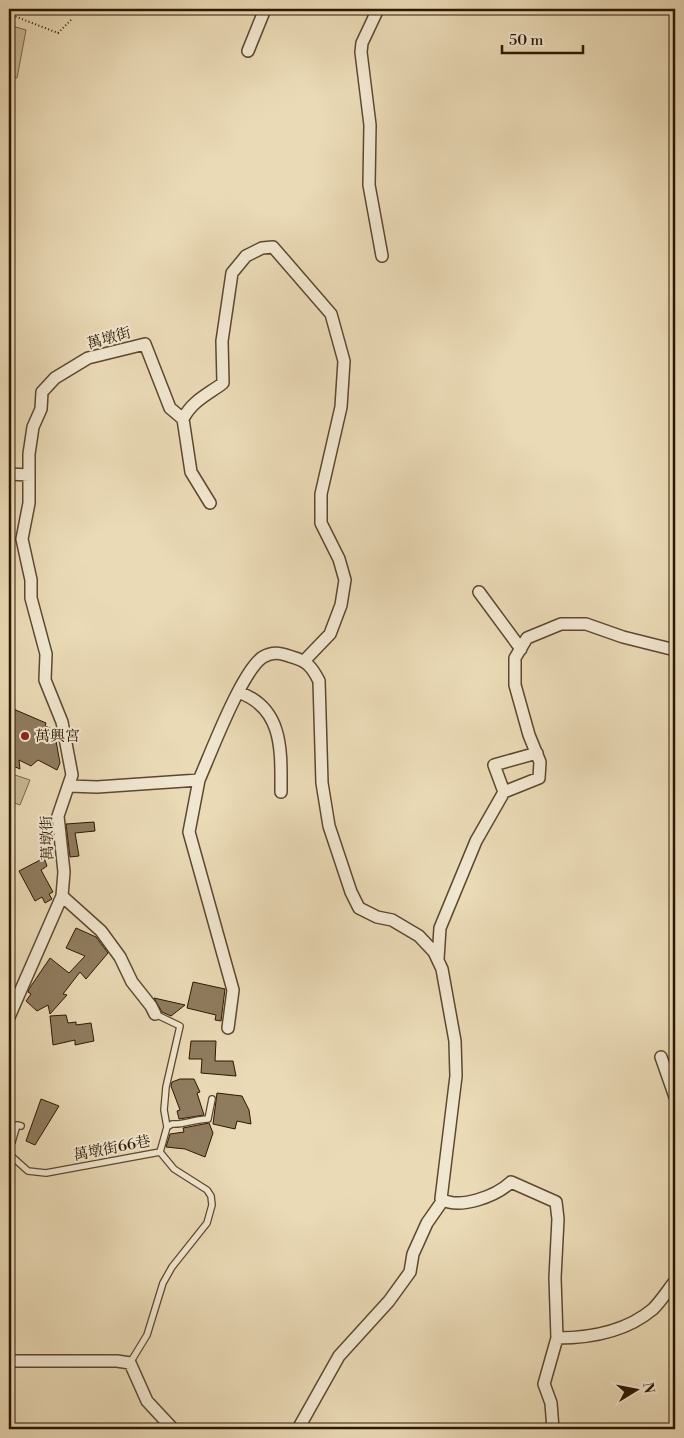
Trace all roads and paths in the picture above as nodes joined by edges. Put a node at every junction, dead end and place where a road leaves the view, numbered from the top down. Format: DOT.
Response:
graph roads {
  1 [pos="265,9"];
  2 [pos="378,9"];
  3 [pos="9,14"];
  4 [pos="72,19"];
  5 [pos="248,51"];
  6 [pos="382,256"];
  7 [pos="183,419"];
  8 [pos="9,474"];
  9 [pos="29,475"];
  10 [pos="210,504"];
  11 [pos="479,592"];
  12 [pos="521,648"];
  13 [pos="675,650"];
  14 [pos="304,660"];
  15 [pos="238,692"];
  16 [pos="537,753"];
  17 [pos="199,780"];
  18 [pos="68,786"];
  19 [pos="281,792"];
  20 [pos="504,792"];
  21 [pos="62,896"];
  22 [pos="438,961"];
  23 [pos="155,1014"];
  24 [pos="9,1017"];
  25 [pos="228,1028"];
  26 [pos="661,1057"];
  27 [pos="675,1096"];
  28 [pos="212,1099"];
  29 [pos="21,1126"];
  30 [pos="167,1128"];
  31 [pos="9,1145"];
  32 [pos="160,1152"];
  33 [pos="9,1154"];
  34 [pos="440,1203"];
  35 [pos="675,1282"];
  36 [pos="557,1338"];
  37 [pos="9,1361"];
  38 [pos="130,1364"];
  39 [pos="173,1429"];
  40 [pos="298,1429"];
  41 [pos="553,1429"];
  1 -- 5 [label="street"];
  2 -- 6 [label="street"];
  3 -- 4 [label="path"];
  7 -- 9 [label="street, 萬墩街"];
  7 -- 10 [label="street"];
  7 -- 14 [label="street"];
  8 -- 9 [label="street"];
  9 -- 18 [label="street, 萬墩街"];
  11 -- 12 [label="street"];
  12 -- 13 [label="street"];
  12 -- 16 [label="street"];
  14 -- 15 [label="street"];
  14 -- 22 [label="street"];
  15 -- 17 [label="street"];
  15 -- 19 [label="street"];
  16 -- 20 [label="street"];
  16 -- 20 [label="street"];
  17 -- 18 [label="street"];
  17 -- 25 [label="street"];
  18 -- 21 [label="street, 萬墩街"];
  20 -- 22 [label="street"];
  21 -- 23 [label="street"];
  21 -- 24 [label="street, 萬墩街"];
  22 -- 36 [label="street"];
  23 -- 30 [label="lane, 萬墩街66巷"];
  26 -- 27 [label="street"];
  28 -- 30 [label="lane"];
  29 -- 31 [label="lane"];
  30 -- 32 [label="lane, 萬墩街66巷"];
  32 -- 33 [label="lane, 萬墩街66巷"];
  32 -- 38 [label="lane"];
  34 -- 40 [label="street"];
  35 -- 36 [label="street"];
  36 -- 41 [label="street"];
  37 -- 38 [label="street"];
  38 -- 39 [label="street"];
}
